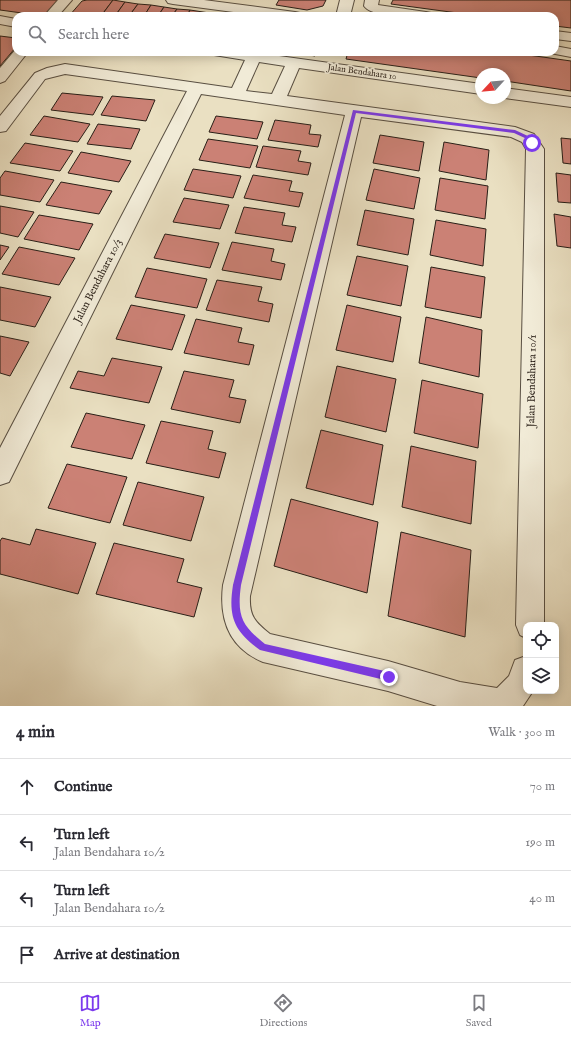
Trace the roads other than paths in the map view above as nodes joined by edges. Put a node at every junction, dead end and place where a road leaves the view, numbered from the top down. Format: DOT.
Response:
graph roads {
  1 [pos="65,0"];
  2 [pos="173,0"];
  3 [pos="275,0"];
  4 [pos="347,0"];
  5 [pos="372,0"];
  6 [pos="208,2"];
  7 [pos="54,12"];
  8 [pos="263,12"];
  9 [pos="269,12"];
  10 [pos="344,12"];
  11 [pos="400,12"];
  12 [pos="0,20"];
  13 [pos="12,22"];
  14 [pos="559,36"];
  15 [pos="571,37"];
  16 [pos="559,51"];
  17 [pos="571,53"];
  18 [pos="18,56"];
  19 [pos="247,56"];
  20 [pos="330,56"];
  21 [pos="254,57"];
  22 [pos="294,63"];
  23 [pos="326,67"];
  24 [pos="0,78"];
  25 [pos="196,89"];
  26 [pos="475,89"];
  27 [pos="237,94"];
  28 [pos="511,94"];
  29 [pos="278,99"];
  30 [pos="571,102"];
  31 [pos="354,111"];
  32 [pos="0,127"];
  33 [pos="0,473"];
  34 [pos="530,622"];
  35 [pos="523,681"];
  1 -- 7 [label="street"];
  2 -- 6 [label="street"];
  3 -- 9 [label="street"];
  4 -- 10 [label="street"];
  5 -- 11 [label="street"];
  6 -- 8 [label="street"];
  12 -- 13 [label="street"];
  14 -- 15 [label="street"];
  16 -- 17 [label="street"];
  18 -- 24 [label="street"];
  19 -- 21 [label="street, Jalan Bendahara 10"];
  20 -- 23 [label="street"];
  21 -- 22 [label="street, Jalan Bendahara 10"];
  21 -- 27 [label="street"];
  22 -- 23 [label="street, Jalan Bendahara 10"];
  22 -- 29 [label="street"];
  23 -- 26 [label="street, Jalan Bendahara 10"];
  25 -- 27 [label="street"];
  25 -- 32 [label="street"];
  25 -- 33 [label="street, Jalan Bendahara 10/3"];
  27 -- 29 [label="street"];
  28 -- 30 [label="street"];
  29 -- 31 [label="street"];
  31 -- 34 [label="street, Jalan Bendahara 10/1"];
  31 -- 35 [label="street"];
}
